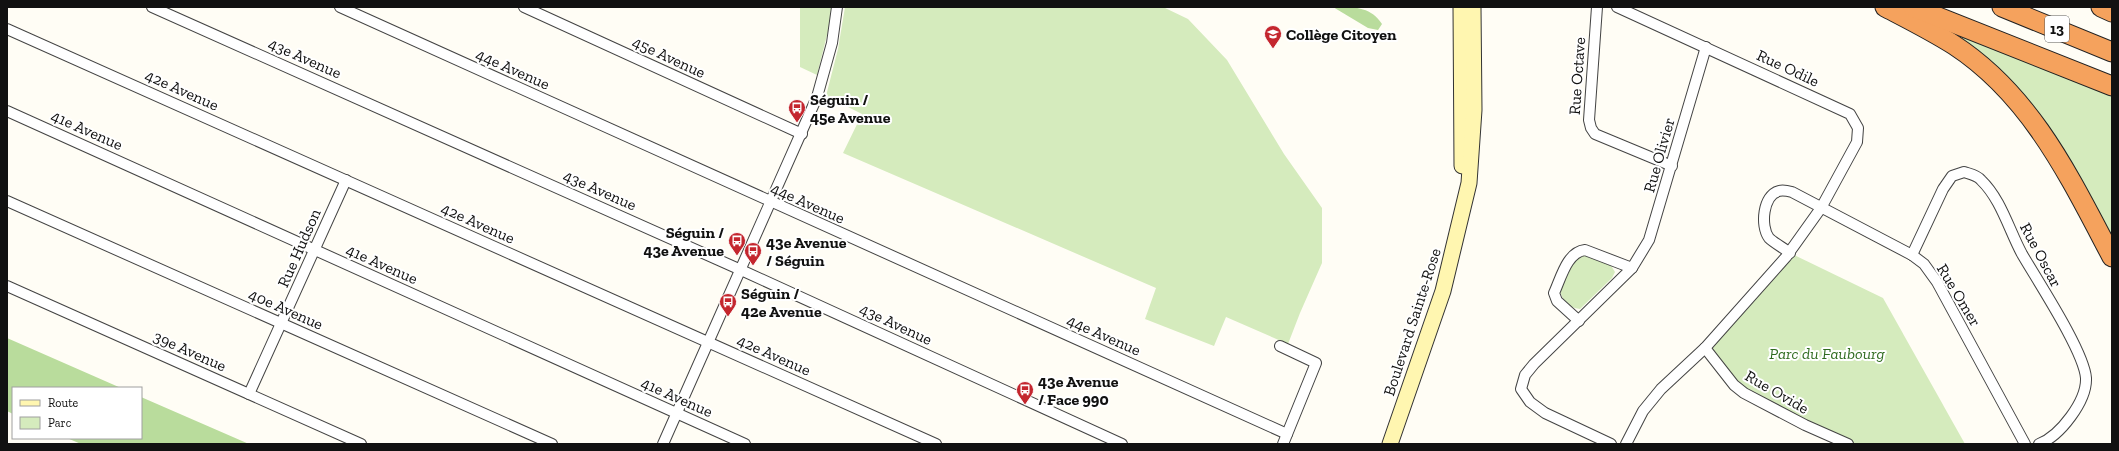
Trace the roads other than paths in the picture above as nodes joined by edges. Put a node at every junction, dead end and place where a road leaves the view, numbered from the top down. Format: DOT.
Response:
graph roads {
  1 [pos="152,7"];
  2 [pos="340,7"];
  3 [pos="524,7"];
  4 [pos="837,7"];
  5 [pos="1461,7"];
  6 [pos="1473,7"];
  7 [pos="1597,7"];
  8 [pos="1617,7"];
  9 [pos="1885,7"];
  10 [pos="1913,7"];
  11 [pos="2002,7"];
  12 [pos="2100,7"];
  13 [pos="2112,12"];
  14 [pos="7,29"];
  15 [pos="1706,47"];
  16 [pos="2112,52"];
  17 [pos="2112,86"];
  18 [pos="7,111"];
  19 [pos="802,134"];
  20 [pos="1672,166"];
  21 [pos="346,180"];
  22 [pos="7,201"];
  23 [pos="771,203"];
  24 [pos="1821,208"];
  25 [pos="1462,209"];
  26 [pos="314,250"];
  27 [pos="1790,252"];
  28 [pos="1912,255"];
  29 [pos="2112,257"];
  30 [pos="1632,268"];
  31 [pos="741,270"];
  32 [pos="7,286"];
  33 [pos="1579,321"];
  34 [pos="281,323"];
  35 [pos="709,342"];
  36 [pos="1280,346"];
  37 [pos="1705,348"];
  38 [pos="249,394"];
  39 [pos="677,413"];
  40 [pos="1287,434"];
  41 [pos="361,444"];
  42 [pos="552,444"];
  43 [pos="663,444"];
  44 [pos="744,444"];
  45 [pos="936,444"];
  46 [pos="1122,444"];
  47 [pos="1283,444"];
  48 [pos="1390,444"];
  49 [pos="1611,444"];
  50 [pos="1626,444"];
  51 [pos="1848,444"];
  52 [pos="2025,444"];
  53 [pos="2039,444"];
  1 -- 31 [label="street, 43e Avenue"];
  2 -- 23 [label="street, 44e Avenue"];
  3 -- 19 [label="street, 45e Avenue"];
  4 -- 19 [label="street"];
  5 -- 25 [label="street, Boulevard Sainte-Rose"];
  6 -- 25 [label="street, Boulevard Sainte-Rose"];
  7 -- 20 [label="street, Rue Octave"];
  8 -- 15 [label="street, Rue Odile"];
  9 -- 29 [label="highway"];
  10 -- 17 [label="highway"];
  11 -- 16 [label="highway, 13"];
  12 -- 13 [label="highway"];
  14 -- 21 [label="street, 42e Avenue"];
  15 -- 20 [label="street, Rue Olivier"];
  15 -- 24 [label="street, Rue Odile"];
  18 -- 26 [label="street, 41e Avenue"];
  19 -- 23 [label="street"];
  20 -- 30 [label="street, Rue Olivier"];
  21 -- 26 [label="street, Rue Hudson"];
  21 -- 35 [label="street, 42e Avenue"];
  22 -- 34 [label="street, 40e Avenue"];
  23 -- 31 [label="street"];
  23 -- 40 [label="street, 44e Avenue"];
  24 -- 27 [label="street, Rue Odile"];
  24 -- 27 [label="street"];
  24 -- 28 [label="street, Rue Omer"];
  25 -- 48 [label="street, Boulevard Sainte-Rose"];
  26 -- 34 [label="street, Rue Hudson"];
  26 -- 39 [label="street, 41e Avenue"];
  27 -- 37 [label="street, Rue Odile"];
  28 -- 52 [label="street, Rue Omer"];
  28 -- 53 [label="street, Rue Oscar"];
  30 -- 33 [label="street, Rue Olivier"];
  30 -- 33 [label="street"];
  31 -- 35 [label="street"];
  31 -- 46 [label="street, 43e Avenue"];
  32 -- 38 [label="street, 39e Avenue"];
  33 -- 49 [label="street, Rue Olivier"];
  34 -- 38 [label="street, Rue Hudson"];
  34 -- 42 [label="street, 40e Avenue"];
  35 -- 39 [label="street"];
  35 -- 45 [label="street, 42e Avenue"];
  36 -- 40 [label="street"];
  37 -- 50 [label="street, Rue Odile"];
  37 -- 51 [label="street, Rue Ovide"];
  38 -- 41 [label="street, 39e Avenue"];
  39 -- 43 [label="street"];
  39 -- 44 [label="street, 41e Avenue"];
  40 -- 47 [label="street"];
}
